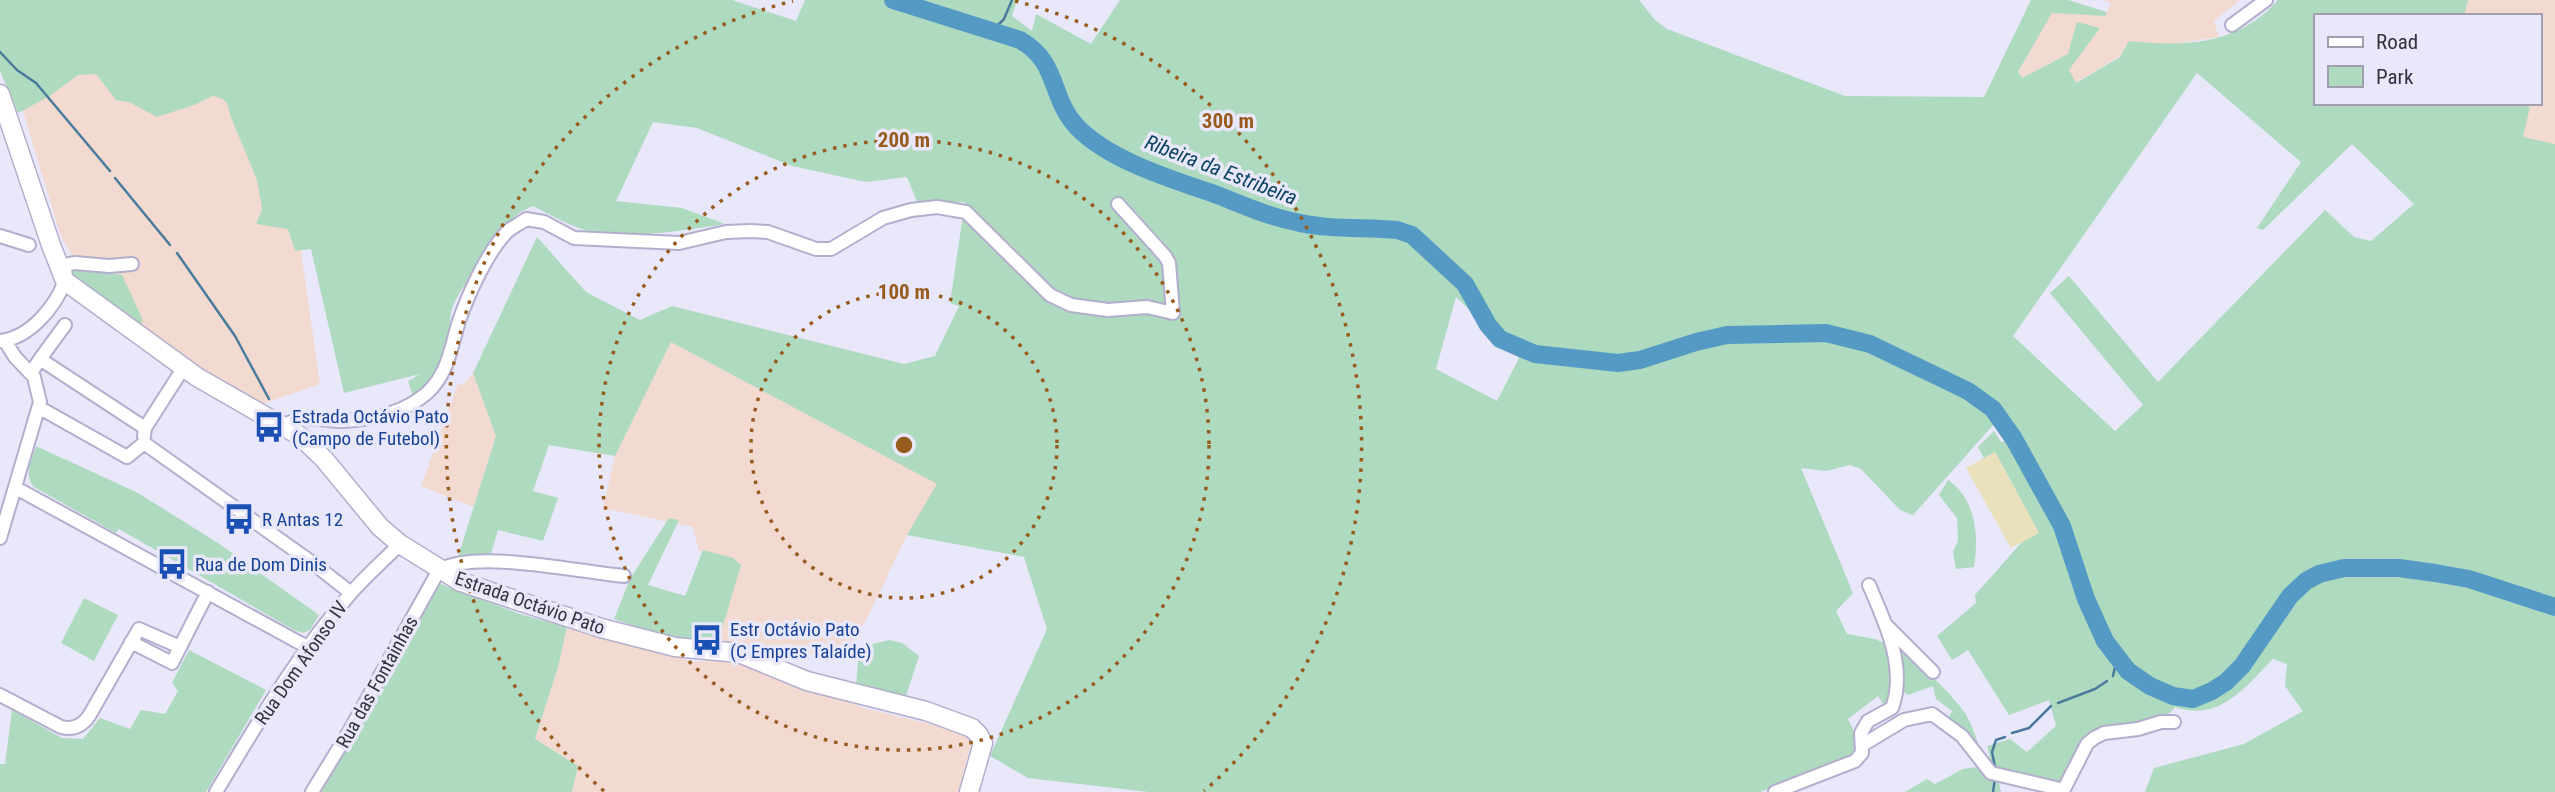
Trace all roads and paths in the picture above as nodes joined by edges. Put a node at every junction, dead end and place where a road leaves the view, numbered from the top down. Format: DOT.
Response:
graph roads {
  1 [pos="2266,0"];
  2 [pos="2232,25"];
  3 [pos="0,94"];
  4 [pos="1118,204"];
  5 [pos="0,236"];
  6 [pos="29,245"];
  7 [pos="132,264"];
  8 [pos="64,277"];
  9 [pos="65,325"];
  10 [pos="2,341"];
  11 [pos="40,359"];
  12 [pos="184,367"];
  13 [pos="31,373"];
  14 [pos="40,408"];
  15 [pos="285,426"];
  16 [pos="145,428"];
  17 [pos="144,443"];
  18 [pos="16,488"];
  19 [pos="0,538"];
  20 [pos="400,544"];
  21 [pos="439,570"];
  22 [pos="624,576"];
  23 [pos="1869,586"];
  24 [pos="208,592"];
  25 [pos="351,593"];
  26 [pos="1887,626"];
  27 [pos="309,648"];
  28 [pos="1933,672"];
  29 [pos="0,695"];
  30 [pos="2174,722"];
  31 [pos="1864,744"];
  32 [pos="216,792"];
  33 [pos="312,792"];
  34 [pos="970,792"];
  35 [pos="1775,792"];
  1 -- 2 [label="street"];
  3 -- 8 [label="street"];
  4 -- 15 [label="street"];
  5 -- 6 [label="street"];
  7 -- 8 [label="street"];
  8 -- 10 [label="street"];
  8 -- 12 [label="street, Estrada Octávio Pato"];
  9 -- 11 [label="street"];
  10 -- 13 [label="street"];
  11 -- 13 [label="street"];
  11 -- 16 [label="street"];
  12 -- 15 [label="street, Estrada Octávio Pato"];
  12 -- 16 [label="street"];
  13 -- 14 [label="street"];
  14 -- 17 [label="street"];
  14 -- 18 [label="street"];
  15 -- 20 [label="street, Estrada Octávio Pato"];
  16 -- 17 [label="street"];
  17 -- 25 [label="street"];
  18 -- 19 [label="street"];
  18 -- 24 [label="street"];
  20 -- 21 [label="street, Estrada Octávio Pato"];
  20 -- 25 [label="street, Rua Dom Afonso IV"];
  21 -- 22 [label="street"];
  21 -- 33 [label="street, Rua das Fontainhas"];
  21 -- 34 [label="street, Estrada Octávio Pato"];
  23 -- 26 [label="street"];
  24 -- 27 [label="street"];
  24 -- 29 [label="street"];
  25 -- 27 [label="street, Rua Dom Afonso IV"];
  26 -- 28 [label="street"];
  26 -- 31 [label="street"];
  27 -- 32 [label="street, Rua Dom Afonso IV"];
  30 -- 31 [label="street"];
  31 -- 35 [label="street"];
}
